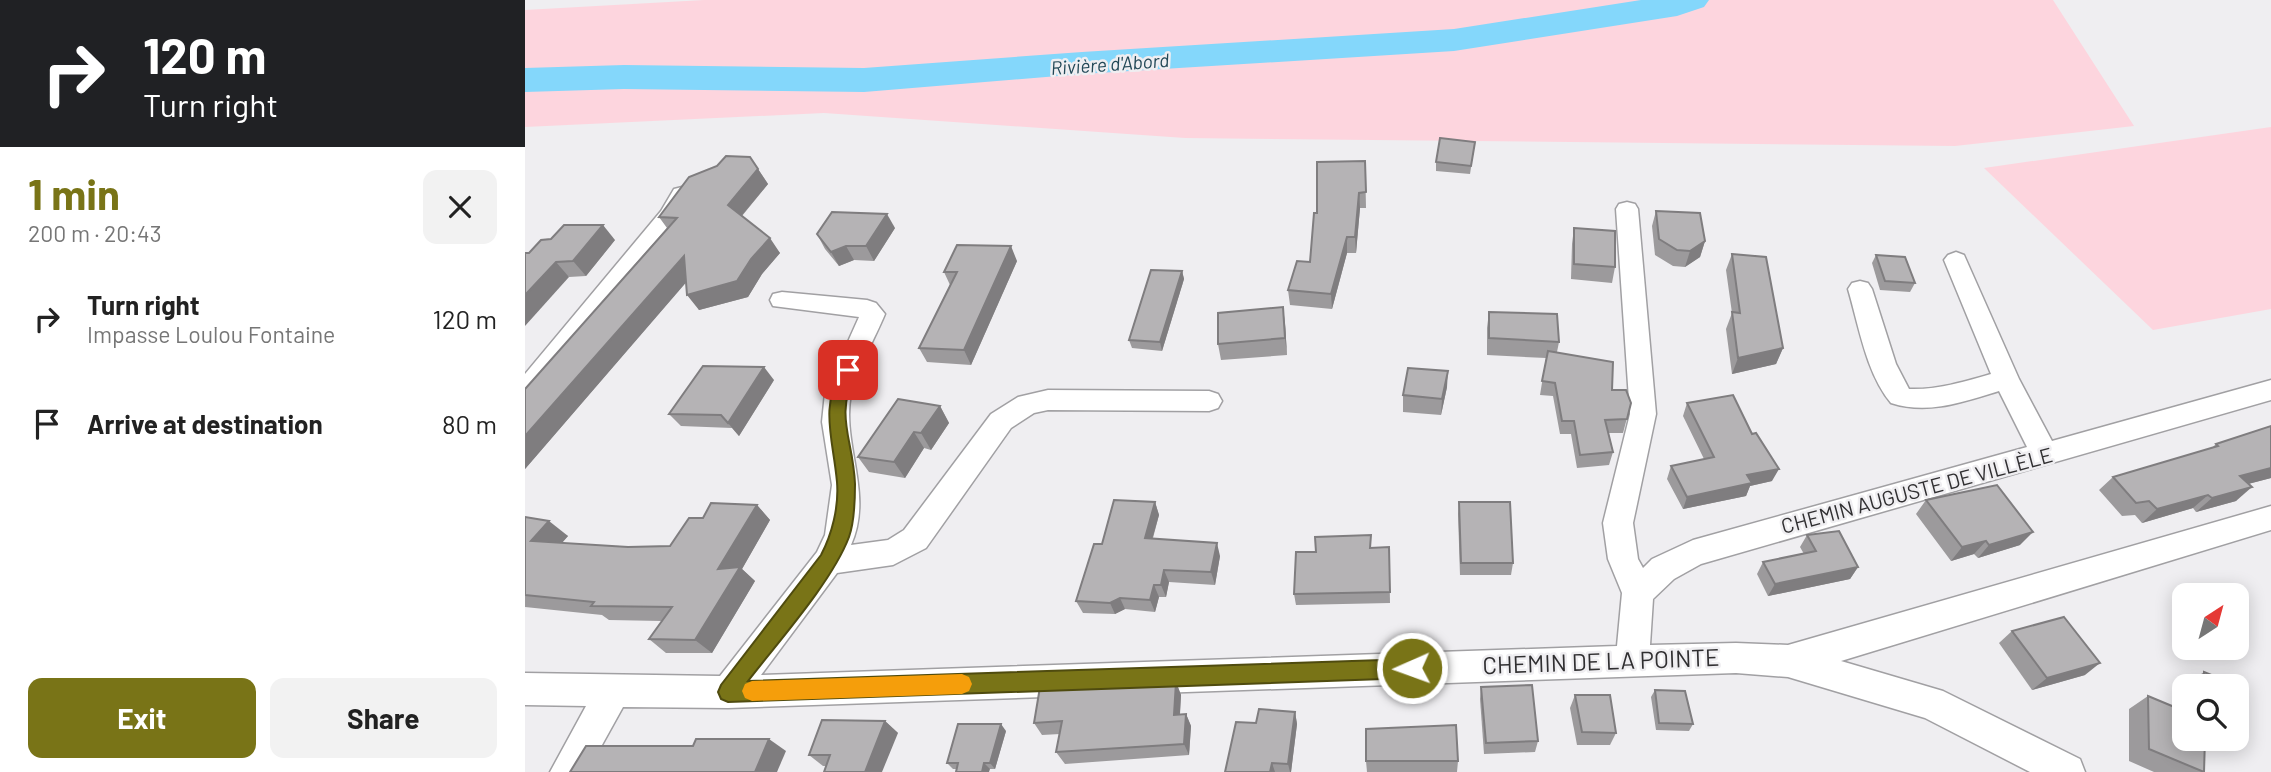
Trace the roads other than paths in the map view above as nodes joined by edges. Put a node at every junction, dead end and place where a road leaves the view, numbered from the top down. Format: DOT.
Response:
graph roads {
  1 [pos="688,185"];
  2 [pos="1627,209"];
  3 [pos="1956,260"];
  4 [pos="1860,289"];
  5 [pos="782,300"];
  6 [pos="2006,379"];
  7 [pos="2271,390"];
  8 [pos="525,392"];
  9 [pos="1209,401"];
  10 [pos="2045,455"];
  11 [pos="2271,518"];
  12 [pos="828,561"];
  13 [pos="1638,593"];
  14 [pos="1632,661"];
  15 [pos="1788,661"];
  16 [pos="525,689"];
  17 [pos="613,691"];
  18 [pos="728,692"];
  19 [pos="568,772"];
  20 [pos="2067,772"];
  1 -- 8 [label="street"];
  2 -- 13 [label="street"];
  3 -- 6 [label="street"];
  4 -- 6 [label="street"];
  5 -- 12 [label="street"];
  6 -- 10 [label="street"];
  7 -- 10 [label="street, CHEMIN AUGUSTE DE VILLÈLE"];
  9 -- 12 [label="street"];
  10 -- 13 [label="street, CHEMIN AUGUSTE DE VILLÈLE"];
  11 -- 15 [label="street"];
  12 -- 18 [label="street"];
  13 -- 14 [label="street"];
  14 -- 15 [label="street, CHEMIN DE LA POINTE"];
  14 -- 18 [label="street, CHEMIN DE LA POINTE"];
  15 -- 20 [label="street, CHEMIN DE LA POINTE"];
  16 -- 17 [label="street, CHEMIN DE LA POINTE"];
  17 -- 18 [label="street, CHEMIN DE LA POINTE"];
  17 -- 19 [label="street"];
}
